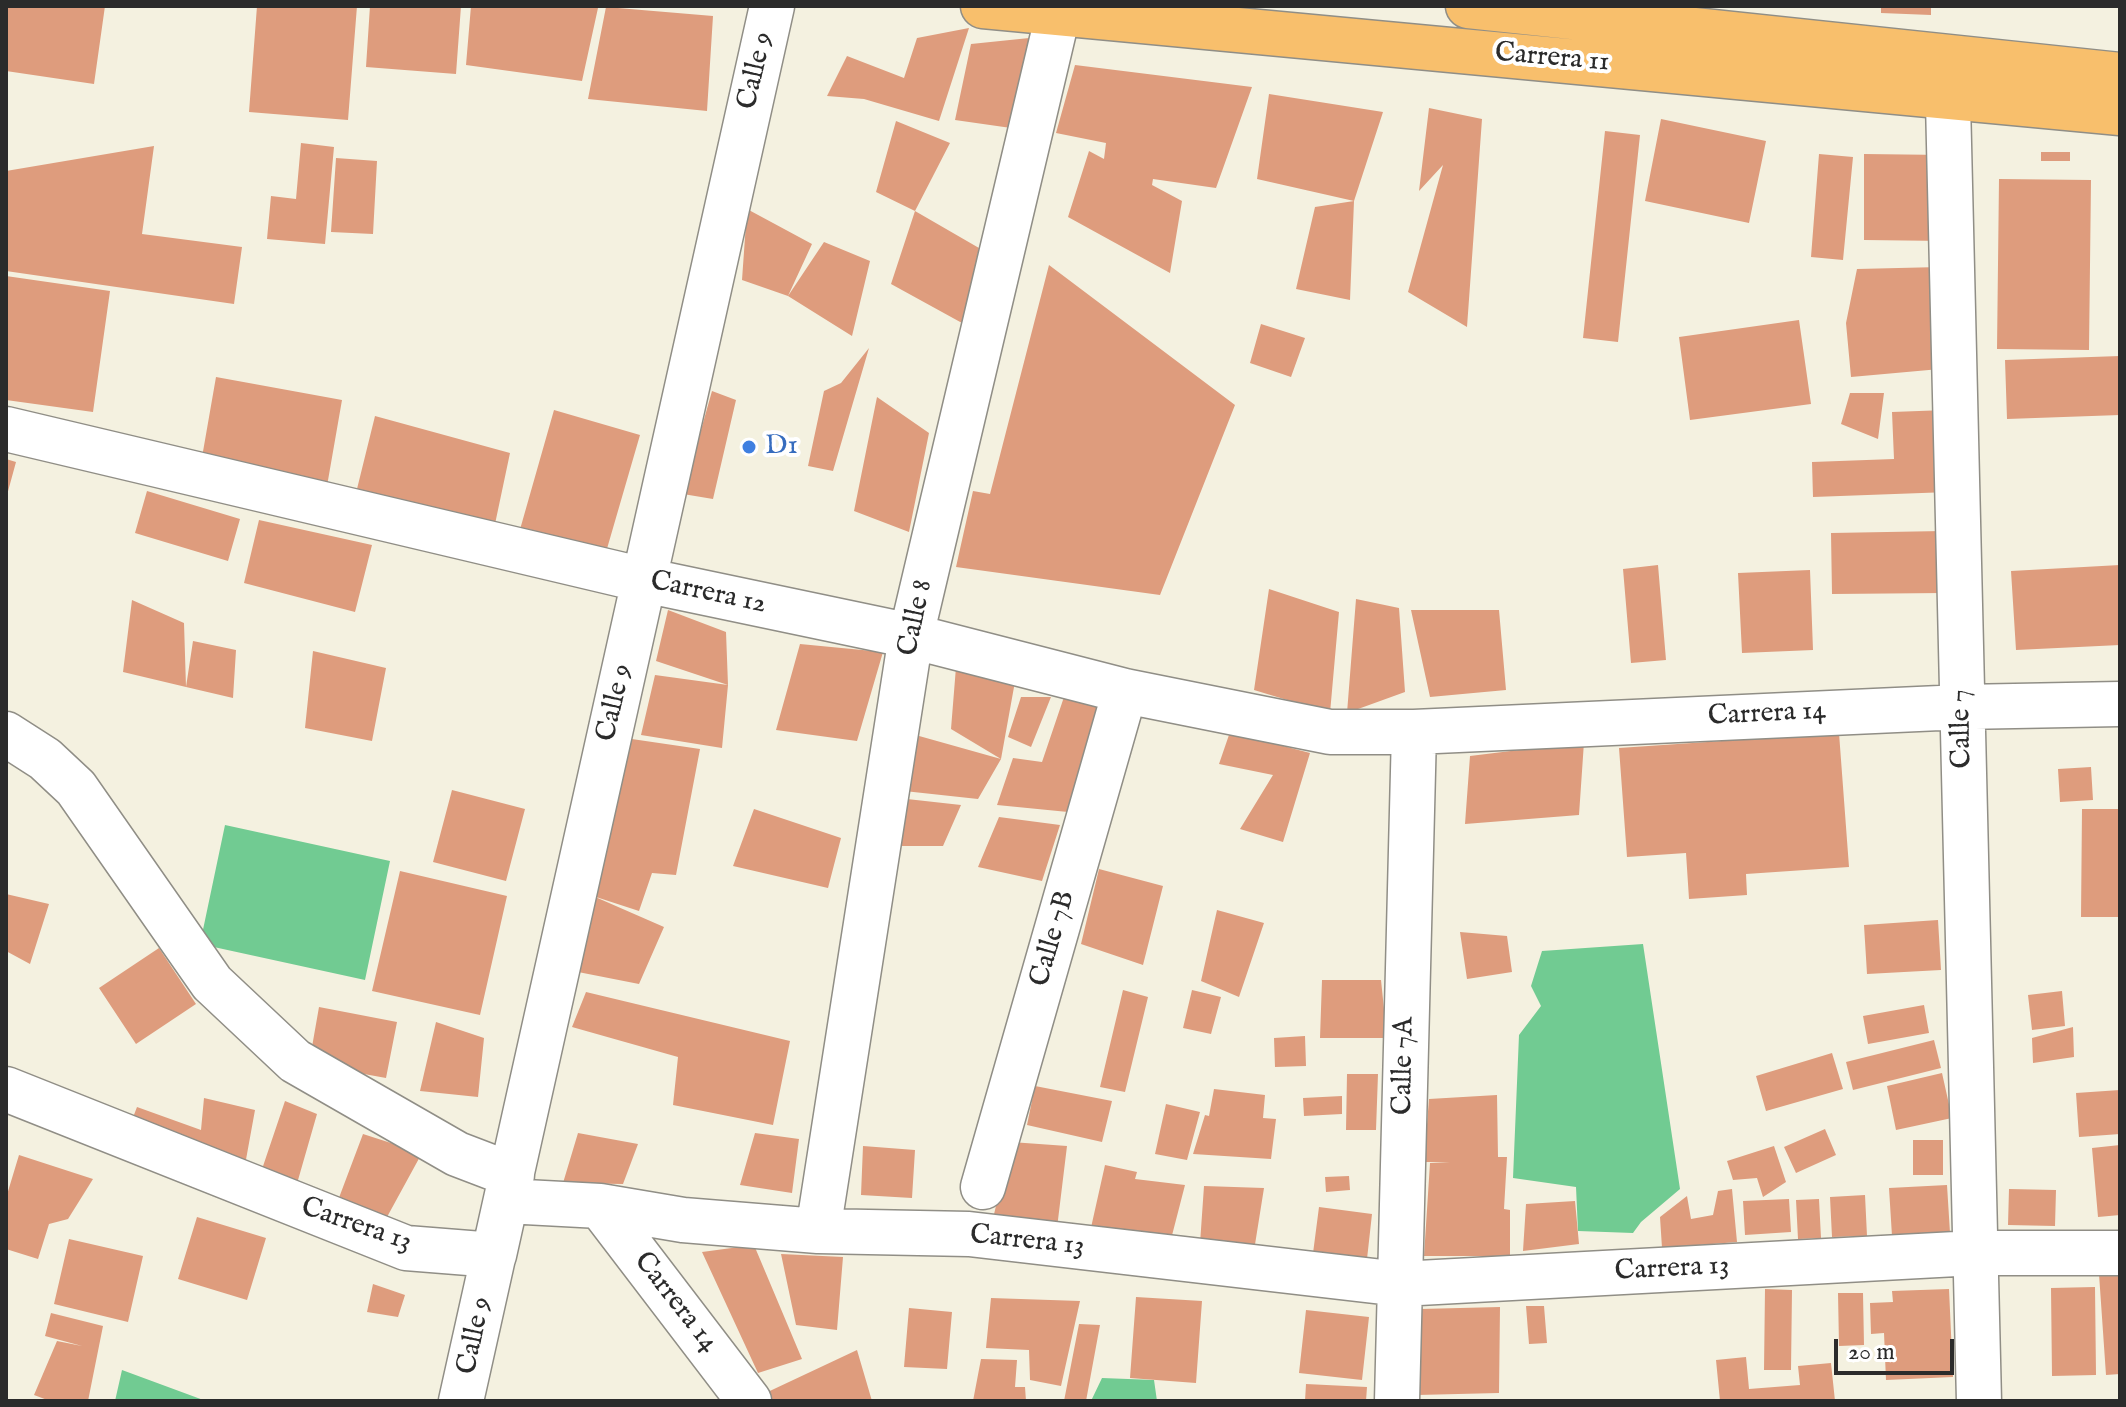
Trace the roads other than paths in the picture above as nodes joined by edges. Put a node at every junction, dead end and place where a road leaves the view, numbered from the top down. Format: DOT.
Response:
graph roads {
  1 [pos="772,6"];
  2 [pos="983,6"];
  3 [pos="1468,6"];
  4 [pos="1477,6"];
  5 [pos="1058,14"];
  6 [pos="2120,75"];
  7 [pos="1947,76"];
  8 [pos="2120,113"];
  9 [pos="6,429"];
  10 [pos="644,580"];
  11 [pos="911,636"];
  12 [pos="1125,691"];
  13 [pos="2120,704"];
  14 [pos="1962,707"];
  15 [pos="1414,732"];
  16 [pos="6,734"];
  17 [pos="6,1089"];
  18 [pos="512,1175"];
  19 [pos="983,1187"];
  20 [pos="600,1206"];
  21 [pos="818,1231"];
  22 [pos="1975,1253"];
  23 [pos="2120,1253"];
  24 [pos="494,1255"];
  25 [pos="1400,1284"];
  26 [pos="461,1401"];
  27 [pos="749,1401"];
  28 [pos="1397,1401"];
  29 [pos="1979,1401"];
  1 -- 10 [label="street, Calle 9"];
  2 -- 5 [label="main road, Carrera 11"];
  3 -- 4 [label="main road, Carrera 11"];
  4 -- 7 [label="main road, Carrera 11"];
  5 -- 7 [label="main road, Carrera 11"];
  5 -- 11 [label="street, Calle 8"];
  6 -- 7 [label="main road, Carrera 11"];
  7 -- 8 [label="main road, Carrera 11"];
  7 -- 14 [label="street, Calle 7"];
  9 -- 10 [label="street, Carrera 12"];
  10 -- 11 [label="street, Carrera 12"];
  10 -- 18 [label="street, Calle 9"];
  11 -- 12 [label="street, Carrera 12"];
  11 -- 21 [label="street, Calle 8"];
  12 -- 15 [label="street, Carrera 12"];
  12 -- 19 [label="street, Calle 7B"];
  13 -- 14 [label="street, Carrera 14"];
  14 -- 15 [label="street, Carrera 14"];
  14 -- 22 [label="street, Calle 7"];
  15 -- 25 [label="street, Calle 7A"];
  16 -- 18 [label="street"];
  17 -- 24 [label="street, Carrera 13"];
  18 -- 24 [label="street, Calle 9"];
  20 -- 21 [label="street, Carrera 13"];
  20 -- 24 [label="street, Carrera 13"];
  20 -- 27 [label="street, Carrera 14"];
  21 -- 25 [label="street, Carrera 13"];
  22 -- 23 [label="street, Carrera 13"];
  22 -- 25 [label="street, Carrera 13"];
  22 -- 29 [label="street, Calle 7"];
  24 -- 26 [label="street, Calle 9"];
  25 -- 28 [label="street, Calle 7A"];
}
